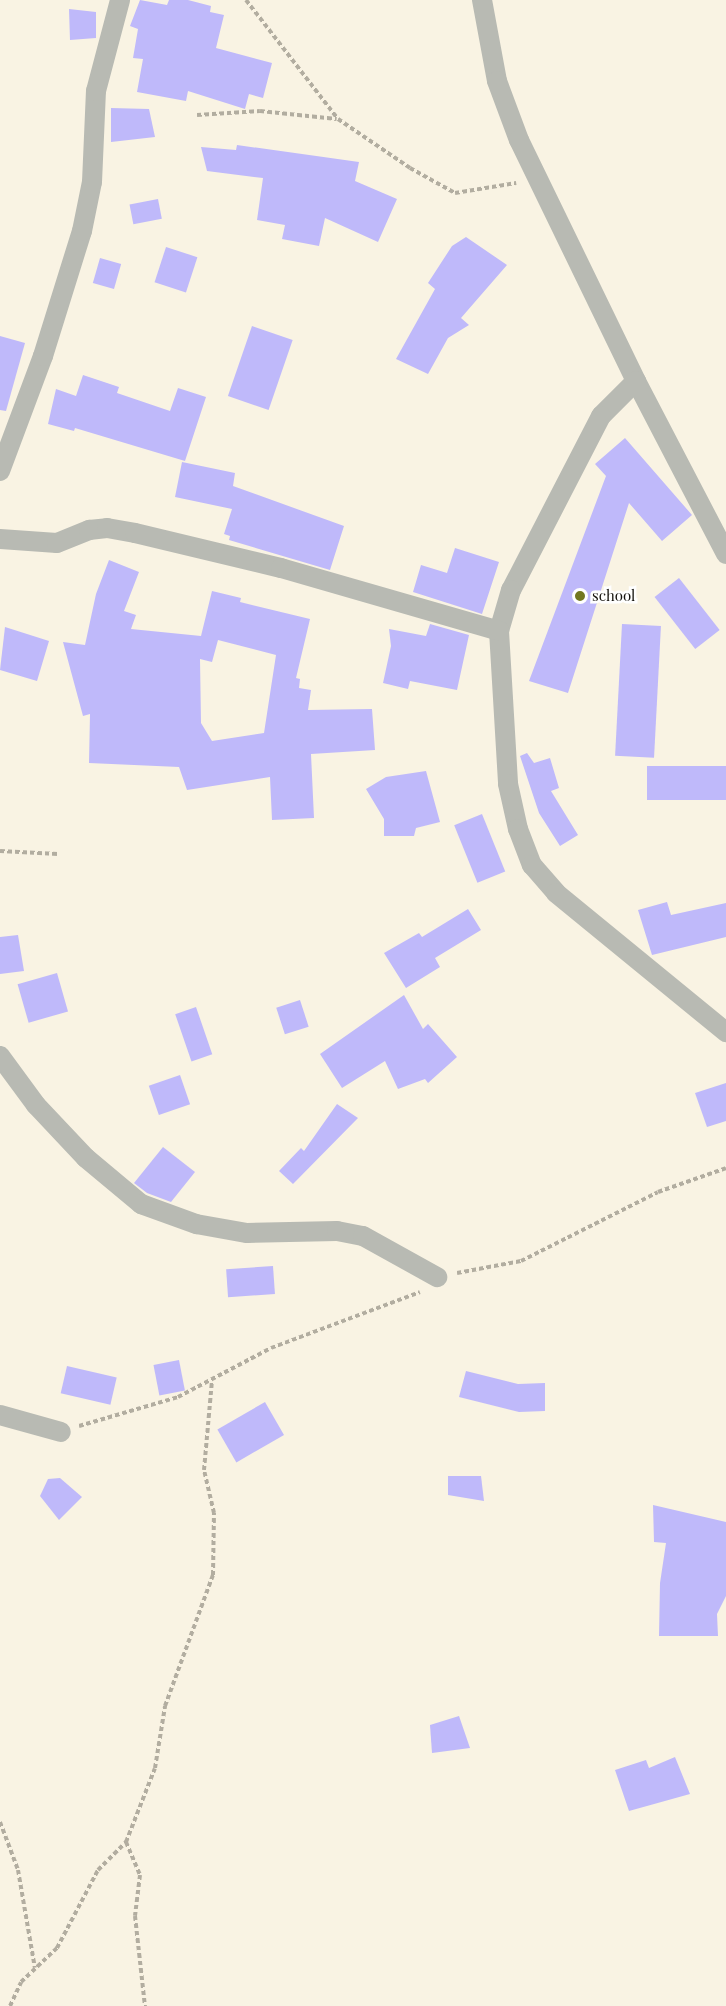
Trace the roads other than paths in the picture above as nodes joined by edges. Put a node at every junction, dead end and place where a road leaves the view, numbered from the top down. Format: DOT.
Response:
graph roads {
  1 [pos="120,0"];
  2 [pos="482,0"];
  3 [pos="636,381"];
  4 [pos="0,471"];
  5 [pos="0,539"];
  6 [pos="726,554"];
  7 [pos="499,632"];
  8 [pos="726,1032"];
  9 [pos="0,1056"];
  10 [pos="437,1277"];
  11 [pos="0,1415"];
  12 [pos="61,1432"];
  1 -- 4 [label="street"];
  2 -- 3 [label="street"];
  3 -- 6 [label="street"];
  3 -- 7 [label="street"];
  5 -- 7 [label="street"];
  7 -- 8 [label="street"];
  9 -- 10 [label="street"];
  11 -- 12 [label="street"];
}
